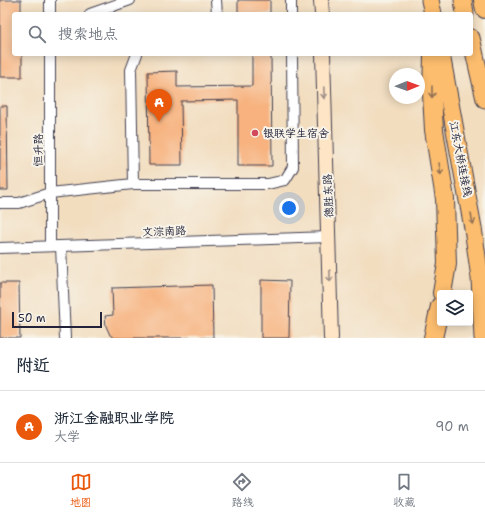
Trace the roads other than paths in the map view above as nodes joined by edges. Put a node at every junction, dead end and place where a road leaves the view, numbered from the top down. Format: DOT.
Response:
graph roads {
  1 [pos="50,0"];
  2 [pos="130,0"];
  3 [pos="216,0"];
  4 [pos="291,0"];
  5 [pos="322,0"];
  6 [pos="430,0"];
  7 [pos="463,0"];
  8 [pos="483,0"];
  9 [pos="485,9"];
  10 [pos="50,12"];
  11 [pos="96,12"];
  12 [pos="217,12"];
  13 [pos="291,12"];
  14 [pos="322,12"];
  15 [pos="433,12"];
  16 [pos="465,12"];
  17 [pos="473,46"];
  18 [pos="50,56"];
  19 [pos="136,56"];
  20 [pos="292,56"];
  21 [pos="323,56"];
  22 [pos="433,56"];
  23 [pos="441,56"];
  24 [pos="484,93"];
  25 [pos="133,184"];
  26 [pos="50,193"];
  27 [pos="0,203"];
  28 [pos="329,237"];
  29 [pos="50,246"];
  30 [pos="61,246"];
  31 [pos="0,248"];
  32 [pos="443,290"];
  33 [pos="437,320"];
  34 [pos="64,338"];
  35 [pos="331,338"];
  36 [pos="433,338"];
  37 [pos="483,338"];
  1 -- 10 [label="street"];
  2 -- 11 [label="street"];
  3 -- 12 [label="street"];
  4 -- 13 [label="street"];
  5 -- 14 [label="main road"];
  6 -- 15 [label="highway"];
  7 -- 16 [label="highway"];
  8 -- 9 [label="highway"];
  17 -- 24 [label="highway"];
  18 -- 26 [label="street, 恒升路"];
  19 -- 25 [label="street"];
  20 -- 25 [label="street"];
  21 -- 28 [label="main road, 德胜东路, one-way"];
  22 -- 32 [label="highway, one-way"];
  23 -- 37 [label="highway, 江东大桥连接线, one-way"];
  25 -- 26 [label="street"];
  26 -- 27 [label="street"];
  26 -- 29 [label="street, 恒升路"];
  28 -- 30 [label="street, 文淙南路"];
  28 -- 35 [label="main road, 德胜东路, one-way"];
  29 -- 30 [label="street, 文淙南路"];
  29 -- 31 [label="street, 文淙南路"];
  30 -- 34 [label="street"];
  33 -- 36 [label="highway"];
}
